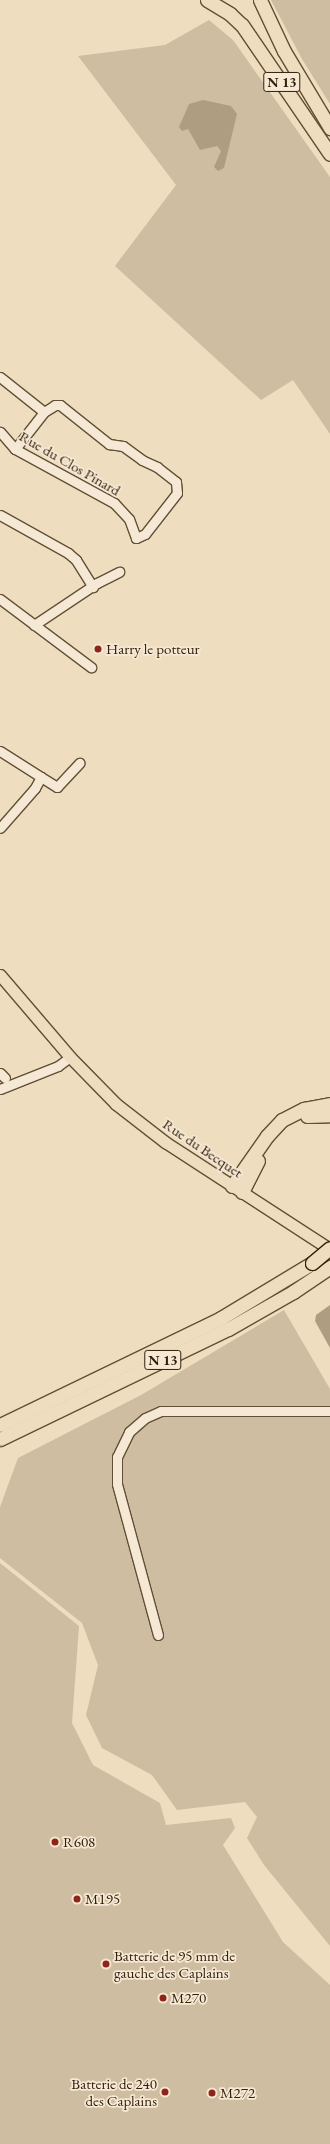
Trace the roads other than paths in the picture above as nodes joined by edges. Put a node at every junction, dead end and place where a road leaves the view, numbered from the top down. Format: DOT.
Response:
graph roads {
  1 [pos="207,0"];
  2 [pos="260,0"];
  3 [pos="330,128"];
  4 [pos="330,154"];
  5 [pos="0,377"];
  6 [pos="44,412"];
  7 [pos="0,432"];
  8 [pos="15,449"];
  9 [pos="0,515"];
  10 [pos="119,572"];
  11 [pos="93,587"];
  12 [pos="0,599"];
  13 [pos="34,625"];
  14 [pos="91,667"];
  15 [pos="0,751"];
  16 [pos="79,763"];
  17 [pos="41,778"];
  18 [pos="0,828"];
  19 [pos="0,975"];
  20 [pos="70,1057"];
  21 [pos="0,1089"];
  22 [pos="330,1104"];
  23 [pos="330,1115"];
  24 [pos="237,1189"];
  25 [pos="330,1249"];
  26 [pos="326,1270"];
  27 [pos="330,1411"];
  28 [pos="0,1425"];
  29 [pos="0,1439"];
  30 [pos="158,1634"];
  1 -- 4 [label="highway, N 13"];
  2 -- 3 [label="highway, N 13"];
  5 -- 6 [label="street"];
  6 -- 8 [label="street"];
  6 -- 8 [label="street, Rue du Clos Pinard"];
  7 -- 8 [label="street, Rue du Clos Pinard"];
  9 -- 11 [label="street"];
  10 -- 11 [label="street"];
  11 -- 13 [label="street"];
  12 -- 13 [label="street"];
  13 -- 14 [label="street"];
  15 -- 17 [label="street"];
  16 -- 17 [label="street"];
  17 -- 18 [label="street"];
  19 -- 20 [label="main road, Rue du Becquet"];
  20 -- 21 [label="street"];
  20 -- 24 [label="main road, Rue du Becquet"];
  22 -- 24 [label="highway"];
  23 -- 24 [label="highway"];
  24 -- 25 [label="main road, Rue du Becquet"];
  25 -- 28 [label="highway, N 13, bridge"];
  26 -- 29 [label="highway, N 13"];
  27 -- 30 [label="street"];
}
